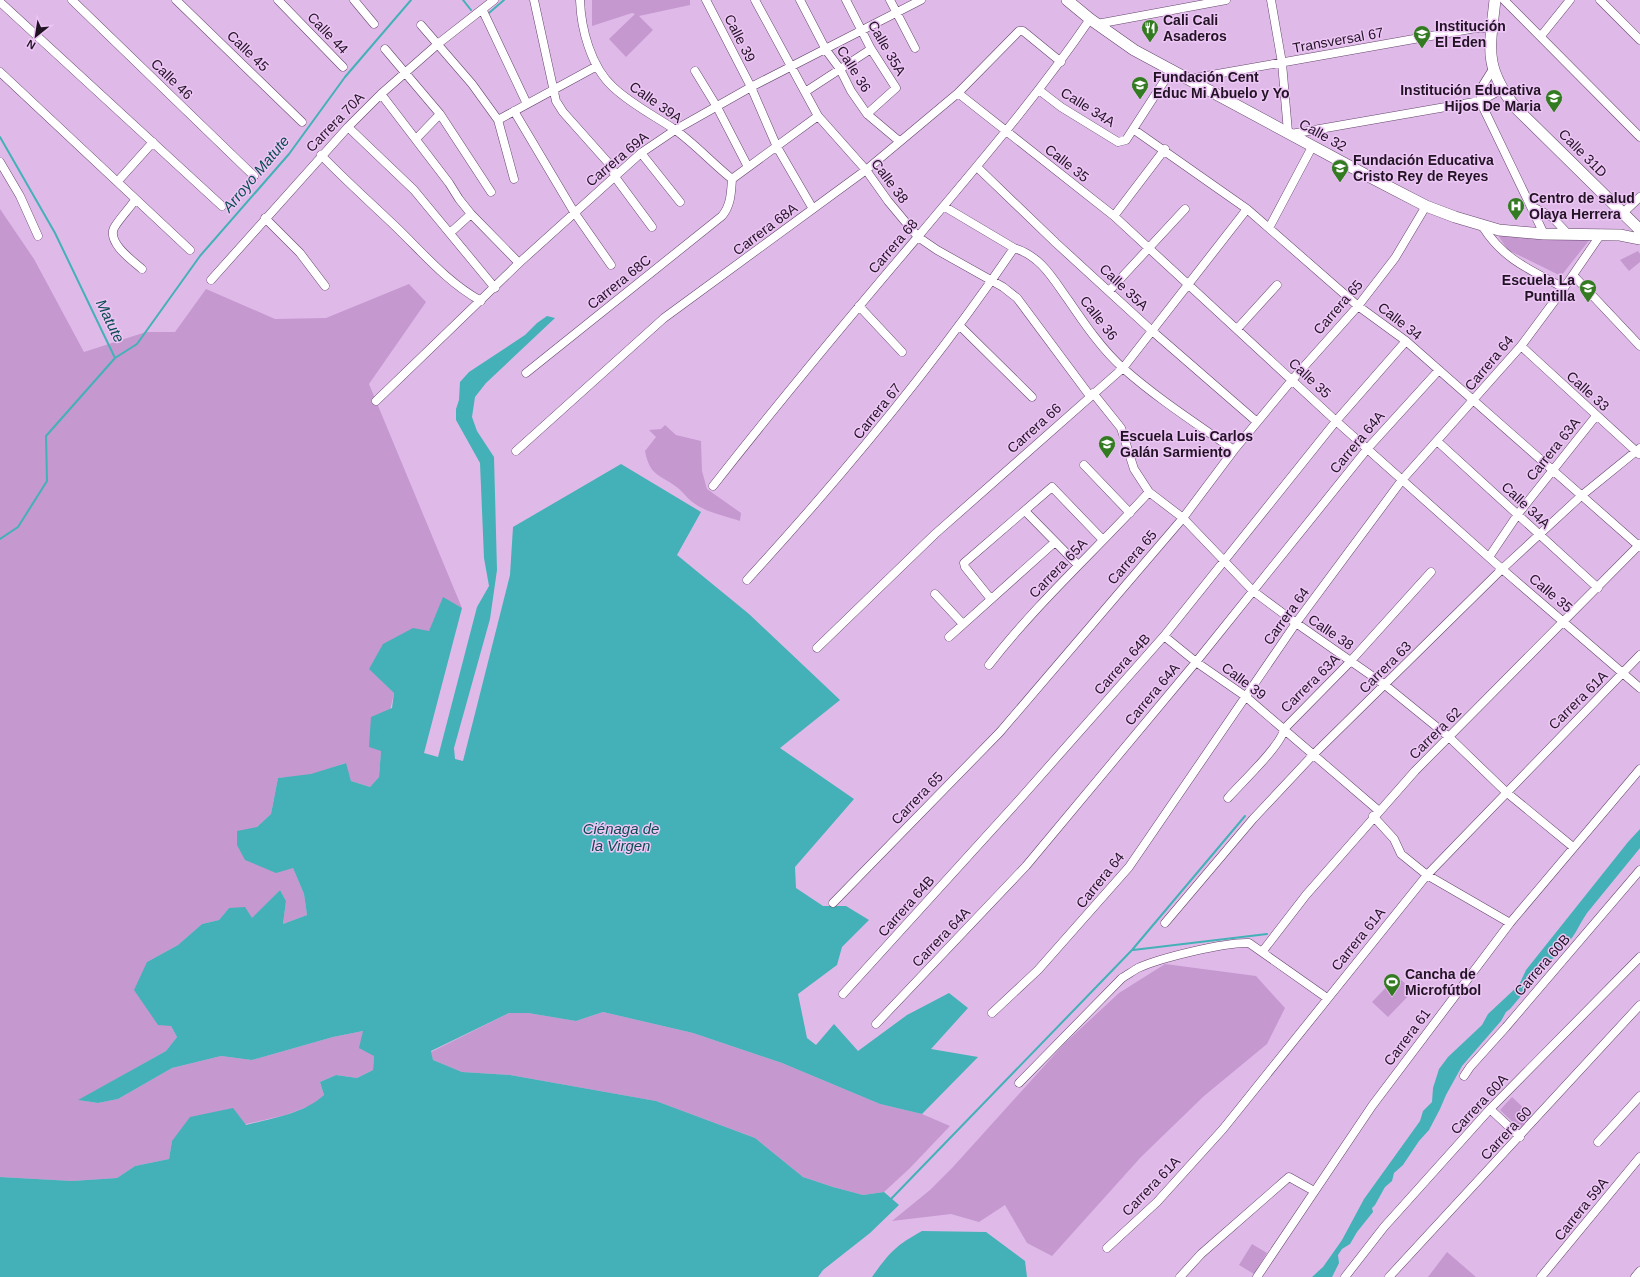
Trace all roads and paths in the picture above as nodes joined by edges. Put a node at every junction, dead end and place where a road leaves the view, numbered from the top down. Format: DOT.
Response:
graph roads {
  1 [pos="72,0"];
  2 [pos="176,0"];
  3 [pos="278,0"];
  4 [pos="354,0"];
  5 [pos="494,0"];
  6 [pos="534,0"];
  7 [pos="580,0"];
  8 [pos="706,0"];
  9 [pos="755,0"];
  10 [pos="800,0"];
  11 [pos="846,0"];
  12 [pos="890,0"];
  13 [pos="921,0"];
  14 [pos="1067,0"];
  15 [pos="1226,0"];
  16 [pos="1271,0"];
  17 [pos="1495,0"];
  18 [pos="1504,0"];
  19 [pos="1570,0"];
  20 [pos="1600,0"];
  21 [pos="0,2"];
  22 [pos="483,11"];
  23 [pos="896,12"];
  24 [pos="1093,21"];
  25 [pos="374,24"];
  26 [pos="421,25"];
  27 [pos="1492,28"];
  28 [pos="861,31"];
  29 [pos="1541,36"];
  30 [pos="1640,40"];
  31 [pos="439,43"];
  32 [pos="914,48"];
  33 [pos="385,49"];
  34 [pos="872,49"];
  35 [pos="826,50"];
  36 [pos="1061,62"];
  37 [pos="1282,63"];
  38 [pos="597,66"];
  39 [pos="791,66"];
  40 [pos="342,67"];
  41 [pos="840,69"];
  42 [pos="1172,69"];
  43 [pos="695,71"];
  44 [pos="0,72"];
  45 [pos="406,72"];
  46 [pos="1494,73"];
  47 [pos="1189,79"];
  48 [pos="751,87"];
  49 [pos="554,89"];
  50 [pos="1039,90"];
  51 [pos="1501,90"];
  52 [pos="805,92"];
  53 [pos="958,93"];
  54 [pos="381,94"];
  55 [pos="1480,101"];
  56 [pos="527,104"];
  57 [pos="716,107"];
  58 [pos="514,112"];
  59 [pos="440,114"];
  60 [pos="867,114"];
  61 [pos="818,116"];
  62 [pos="498,120"];
  63 [pos="302,122"];
  64 [pos="348,127"];
  65 [pos="1133,129"];
  66 [pos="675,130"];
  67 [pos="1005,130"];
  68 [pos="1289,133"];
  69 [pos="1640,138"];
  70 [pos="416,139"];
  71 [pos="899,141"];
  72 [pos="153,142"];
  73 [pos="777,147"];
  74 [pos="1312,147"];
  75 [pos="1165,149"];
  76 [pos="641,153"];
  77 [pos="321,155"];
  78 [pos="0,162"];
  79 [pos="977,166"];
  80 [pos="748,167"];
  81 [pos="866,170"];
  82 [pos="254,176"];
  83 [pos="615,177"];
  84 [pos="732,179"];
  85 [pos="514,180"];
  86 [pos="118,181"];
  87 [pos="491,192"];
  88 [pos="1640,197"];
  89 [pos="135,200"];
  90 [pos="680,202"];
  91 [pos="222,206"];
  92 [pos="1426,206"];
  93 [pos="1530,206"];
  94 [pos="944,207"];
  95 [pos="813,209"];
  96 [pos="1185,209"];
  97 [pos="1247,209"];
  98 [pos="574,212"];
  99 [pos="1623,213"];
  100 [pos="471,214"];
  101 [pos="1114,216"];
  102 [pos="265,218"];
  103 [pos="652,227"];
  104 [pos="1483,227"];
  105 [pos="1269,228"];
  106 [pos="1640,230"];
  107 [pos="450,233"];
  108 [pos="1544,234"];
  109 [pos="1568,234"];
  110 [pos="1601,234"];
  111 [pos="38,236"];
  112 [pos="918,236"];
  113 [pos="1640,240"];
  114 [pos="1014,248"];
  115 [pos="1150,248"];
  116 [pos="190,250"];
  117 [pos="519,263"];
  118 [pos="611,265"];
  119 [pos="142,269"];
  120 [pos="1573,275"];
  121 [pos="211,280"];
  122 [pos="992,280"];
  123 [pos="1188,283"];
  124 [pos="1278,285"];
  125 [pos="325,286"];
  126 [pos="494,288"];
  127 [pos="1564,288"];
  128 [pos="1109,291"];
  129 [pos="481,302"];
  130 [pos="859,306"];
  131 [pos="1358,306"];
  132 [pos="959,325"];
  133 [pos="1237,328"];
  134 [pos="1151,330"];
  135 [pos="1406,341"];
  136 [pos="1521,346"];
  137 [pos="1640,346"];
  138 [pos="902,352"];
  139 [pos="1123,368"];
  140 [pos="1438,370"];
  141 [pos="526,373"];
  142 [pos="1292,380"];
  143 [pos="1092,394"];
  144 [pos="1032,397"];
  145 [pos="376,401"];
  146 [pos="1474,401"];
  147 [pos="1596,416"];
  148 [pos="1336,421"];
  149 [pos="1257,422"];
  150 [pos="1437,440"];
  151 [pos="1368,448"];
  152 [pos="1234,450"];
  153 [pos="516,451"];
  154 [pos="1639,451"];
  155 [pos="1084,465"];
  156 [pos="1552,469"];
  157 [pos="1402,480"];
  158 [pos="713,486"];
  159 [pos="1149,492"];
  160 [pos="1581,496"];
  161 [pos="1026,512"];
  162 [pos="1130,513"];
  163 [pos="1518,514"];
  164 [pos="1183,518"];
  165 [pos="1540,535"];
  166 [pos="1103,540"];
  167 [pos="1055,542"];
  168 [pos="1640,545"];
  169 [pos="1489,556"];
  170 [pos="1225,560"];
  171 [pos="1078,565"];
  172 [pos="1502,569"];
  173 [pos="1431,572"];
  174 [pos="747,580"];
  175 [pos="1598,588"];
  176 [pos="1253,591"];
  177 [pos="935,594"];
  178 [pos="990,598"];
  179 [pos="1565,622"];
  180 [pos="962,624"];
  181 [pos="1296,624"];
  182 [pos="949,636"];
  183 [pos="1164,636"];
  184 [pos="817,648"];
  185 [pos="1640,654"];
  186 [pos="1350,660"];
  187 [pos="1196,662"];
  188 [pos="989,665"];
  189 [pos="1623,673"];
  190 [pos="1385,685"];
  191 [pos="1640,688"];
  192 [pos="1245,696"];
  193 [pos="1284,728"];
  194 [pos="1449,737"];
  195 [pos="1313,755"];
  196 [pos="1640,769"];
  197 [pos="1506,792"];
  198 [pos="1228,798"];
  199 [pos="1376,814"];
  200 [pos="1573,847"];
  201 [pos="1640,870"];
  202 [pos="1427,875"];
  203 [pos="833,903"];
  204 [pos="1510,922"];
  205 [pos="1166,923"];
  206 [pos="1262,952"];
  207 [pos="1640,957"];
  208 [pos="843,994"];
  209 [pos="1327,998"];
  210 [pos="1640,1005"];
  211 [pos="992,1013"];
  212 [pos="876,1024"];
  213 [pos="1464,1076"];
  214 [pos="1019,1083"];
  215 [pos="1640,1096"];
  216 [pos="1490,1109"];
  217 [pos="1520,1137"];
  218 [pos="1598,1142"];
  219 [pos="1640,1157"];
  220 [pos="1314,1192"];
  221 [pos="1107,1248"];
  222 [pos="1640,1270"];
  223 [pos="1180,1277"];
  224 [pos="1257,1277"];
  225 [pos="1345,1277"];
  226 [pos="1390,1277"];
  227 [pos="1541,1277"];
  228 [pos="1634,1277"];
  1 -- 82 [label="street, Calle 46"];
  2 -- 63 [label="street, Calle 45"];
  3 -- 40 [label="street, Calle 44"];
  4 -- 25 [label="street"];
  5 -- 22 [label="street, Carrera 70A"];
  6 -- 49 [label="street"];
  7 -- 38 [label="street, Calle 39A"];
  8 -- 48 [label="street, Calle 39"];
  9 -- 39 [label="street, Calle 38"];
  10 -- 35 [label="street, Calle 36"];
  11 -- 28 [label="street, Calle 35A"];
  12 -- 23 [label="street"];
  13 -- 23 [label="street, Carrera 69A"];
  14 -- 24 [label="street, Calle 32"];
  15 -- 24 [label="street"];
  16 -- 37 [label="street"];
  17 -- 27 [label="street, Calle 31D"];
  18 -- 29 [label="street"];
  19 -- 29 [label="street"];
  20 -- 30 [label="street"];
  21 -- 72 [label="street"];
  22 -- 31 [label="street, Carrera 70A"];
  22 -- 56 [label="street"];
  23 -- 28 [label="street, Carrera 69A"];
  23 -- 32 [label="street"];
  24 -- 36 [label="street, Carrera 68"];
  24 -- 42 [label="street, Calle 32"];
  26 -- 31 [label="street"];
  27 -- 37 [label="street, Transversal 67"];
  27 -- 46 [label="street, Calle 31D"];
  28 -- 34 [label="street, Calle 35A"];
  28 -- 35 [label="street, Carrera 69A"];
  29 -- 69 [label="street"];
  31 -- 45 [label="street, Carrera 70A"];
  31 -- 62 [label="street"];
  33 -- 45 [label="street"];
  34 -- 41 [label="street"];
  34 -- 60 [label="street, Calle 35A"];
  35 -- 39 [label="street, Carrera 69A"];
  35 -- 41 [label="street, Calle 36"];
  36 -- 50 [label="street, Carrera 68"];
  36 -- 53 [label="street, Carrera 68A"];
  37 -- 47 [label="street, Transversal 67"];
  37 -- 68 [label="street"];
  38 -- 49 [label="street"];
  38 -- 66 [label="street, Calle 39A"];
  39 -- 48 [label="street, Carrera 69A"];
  39 -- 52 [label="street, Calle 38"];
  41 -- 52 [label="street"];
  41 -- 60 [label="street, Calle 36"];
  42 -- 47 [label="street, Calle 32"];
  42 -- 65 [label="street"];
  43 -- 57 [label="street"];
  44 -- 86 [label="street"];
  45 -- 54 [label="street, Carrera 70A"];
  45 -- 59 [label="street"];
  46 -- 51 [label="street, Calle 31D"];
  46 -- 55 [label="street"];
  47 -- 68 [label="street, Calle 32"];
  48 -- 57 [label="street, Carrera 69A"];
  48 -- 73 [label="street, Calle 39"];
  49 -- 56 [label="street"];
  49 -- 83 [label="street"];
  50 -- 65 [label="street, Calle 34A"];
  50 -- 67 [label="street, Carrera 68"];
  51 -- 55 [label="street"];
  51 -- 99 [label="street, Calle 31D"];
  52 -- 61 [label="street, Calle 38"];
  53 -- 67 [label="street, Calle 35"];
  53 -- 71 [label="street, Carrera 68A"];
  54 -- 64 [label="street, Carrera 70A"];
  54 -- 70 [label="street"];
  55 -- 68 [label="street"];
  55 -- 93 [label="street"];
  56 -- 58 [label="street"];
  57 -- 66 [label="street, Carrera 69A"];
  57 -- 80 [label="street"];
  58 -- 62 [label="street"];
  58 -- 98 [label="street"];
  59 -- 70 [label="street"];
  59 -- 87 [label="street"];
  60 -- 71 [label="street, Calle 36"];
  61 -- 73 [label="street"];
  61 -- 81 [label="street, Calle 38"];
  62 -- 85 [label="street"];
  64 -- 77 [label="street, Carrera 70A"];
  64 -- 107 [label="street"];
  65 -- 75 [label="street, Calle 34"];
  66 -- 76 [label="street, Carrera 69A"];
  66 -- 84 [label="street, Calle 39A"];
  67 -- 79 [label="street, Carrera 68"];
  67 -- 101 [label="street, Calle 35"];
  68 -- 74 [label="street, Calle 32"];
  70 -- 100 [label="street"];
  71 -- 81 [label="street, Carrera 68A"];
  72 -- 86 [label="street"];
  72 -- 91 [label="street"];
  73 -- 80 [label="street"];
  73 -- 95 [label="street, Calle 39"];
  74 -- 92 [label="street, Calle 32"];
  74 -- 105 [label="street"];
  75 -- 97 [label="street, Calle 34"];
  75 -- 101 [label="street"];
  76 -- 83 [label="street, Carrera 69A"];
  76 -- 90 [label="street"];
  77 -- 102 [label="street, Carrera 70A"];
  77 -- 129 [label="street"];
  78 -- 111 [label="street"];
  79 -- 94 [label="street, Carrera 68"];
  79 -- 128 [label="street, Calle 35A"];
  80 -- 84 [label="street"];
  81 -- 95 [label="street, Carrera 68A"];
  81 -- 112 [label="street, Calle 38"];
  83 -- 98 [label="street, Carrera 69A"];
  83 -- 103 [label="street"];
  84 -- 141 [label="street, Carrera 68C"];
  86 -- 89 [label="street"];
  88 -- 99 [label="street"];
  89 -- 116 [label="street"];
  89 -- 119 [label="street"];
  92 -- 104 [label="street, Calle 32"];
  92 -- 131 [label="street, Carrera 65"];
  93 -- 108 [label="street"];
  93 -- 109 [label="street"];
  94 -- 112 [label="street, Carrera 68"];
  94 -- 114 [label="street, Calle 36"];
  95 -- 153 [label="street, Carrera 68A"];
  96 -- 115 [label="street"];
  97 -- 105 [label="street, Calle 34"];
  97 -- 123 [label="street, Carrera 66"];
  98 -- 117 [label="street, Carrera 69A"];
  98 -- 118 [label="street"];
  99 -- 106 [label="street, Calle 31D"];
  100 -- 107 [label="street"];
  100 -- 117 [label="street"];
  101 -- 115 [label="street, Calle 35"];
  102 -- 121 [label="street, Carrera 70A"];
  102 -- 125 [label="street"];
  104 -- 108 [label="street, Calle 32"];
  104 -- 127 [label="street"];
  105 -- 131 [label="street, Calle 34"];
  107 -- 126 [label="street"];
  108 -- 109 [label="street, Calle 32"];
  109 -- 110 [label="street, Calle 32"];
  110 -- 113 [label="street, Calle 32"];
  110 -- 120 [label="street, Carrera 64"];
  112 -- 122 [label="street, Calle 38"];
  112 -- 130 [label="street, Carrera 68"];
  114 -- 122 [label="street, Carrera 67"];
  114 -- 139 [label="street, Calle 36"];
  115 -- 123 [label="street, Calle 35"];
  115 -- 128 [label="street"];
  117 -- 126 [label="street, Carrera 69A"];
  120 -- 127 [label="street, Carrera 64"];
  120 -- 137 [label="street"];
  122 -- 132 [label="street, Carrera 67"];
  122 -- 143 [label="street, Calle 38"];
  123 -- 133 [label="street, Calle 35"];
  123 -- 134 [label="street, Carrera 66"];
  124 -- 133 [label="street"];
  126 -- 129 [label="street, Carrera 69A"];
  127 -- 136 [label="street, Carrera 64"];
  128 -- 134 [label="street, Calle 35A"];
  129 -- 145 [label="street, Carrera 69A"];
  130 -- 138 [label="street"];
  130 -- 158 [label="street, Carrera 68"];
  131 -- 135 [label="street, Calle 34"];
  131 -- 142 [label="street, Carrera 65"];
  132 -- 144 [label="street"];
  132 -- 174 [label="street, Carrera 67"];
  133 -- 142 [label="street, Calle 35"];
  134 -- 139 [label="street, Carrera 66"];
  134 -- 149 [label="street, Calle 35A"];
  135 -- 140 [label="street, Calle 34"];
  135 -- 148 [label="street, Carrera 64B"];
  136 -- 146 [label="street, Carrera 64"];
  136 -- 147 [label="street, Calle 33"];
  139 -- 143 [label="street, Carrera 66"];
  139 -- 152 [label="street, Calle 36"];
  140 -- 146 [label="street, Calle 34"];
  140 -- 151 [label="street, Carrera 64A"];
  142 -- 148 [label="street, Calle 35"];
  142 -- 149 [label="street, Carrera 65"];
  143 -- 159 [label="street, Calle 38"];
  143 -- 184 [label="street, Carrera 66"];
  146 -- 150 [label="street, Carrera 64"];
  146 -- 156 [label="street, Calle 34"];
  147 -- 154 [label="street, Calle 33"];
  147 -- 156 [label="street, Carrera 63A"];
  148 -- 151 [label="street, Calle 35"];
  148 -- 170 [label="street, Carrera 64B"];
  149 -- 152 [label="street, Carrera 65"];
  150 -- 157 [label="street, Carrera 64"];
  150 -- 163 [label="street, Calle 34A"];
  151 -- 157 [label="street, Calle 35"];
  151 -- 176 [label="street, Carrera 64A"];
  152 -- 164 [label="street, Carrera 65"];
  154 -- 160 [label="street, Carrera 63"];
  155 -- 162 [label="street"];
  156 -- 160 [label="street, Calle 34"];
  156 -- 163 [label="street, Carrera 63A"];
  157 -- 169 [label="street, Calle 35"];
  157 -- 181 [label="street, Carrera 64"];
  159 -- 162 [label="street, Carrera 65A"];
  159 -- 164 [label="street, Calle 38"];
  160 -- 165 [label="street, Carrera 63"];
  160 -- 168 [label="street, Calle 34"];
  161 -- 166 [label="street"];
  161 -- 167 [label="street"];
  161 -- 178 [label="street"];
  162 -- 166 [label="street, Carrera 65A"];
  163 -- 165 [label="street, Calle 34A"];
  163 -- 169 [label="street, Carrera 63A"];
  164 -- 170 [label="street, Calle 38"];
  164 -- 203 [label="street, Carrera 65"];
  165 -- 172 [label="street, Carrera 63"];
  165 -- 175 [label="street, Calle 34A"];
  166 -- 171 [label="street, Carrera 65A"];
  167 -- 171 [label="street"];
  167 -- 178 [label="street"];
  168 -- 175 [label="street, Carrera 62"];
  169 -- 172 [label="street, Calle 35"];
  170 -- 176 [label="street, Calle 38"];
  170 -- 183 [label="street, Carrera 64B"];
  171 -- 188 [label="street, Carrera 65A"];
  172 -- 179 [label="street, Calle 35"];
  172 -- 190 [label="street, Carrera 63"];
  173 -- 186 [label="street, Carrera 63A"];
  175 -- 179 [label="street, Carrera 62"];
  176 -- 181 [label="street, Calle 38"];
  176 -- 187 [label="street, Carrera 64A"];
  177 -- 180 [label="street"];
  178 -- 180 [label="street"];
  179 -- 189 [label="street, Calle 35"];
  179 -- 194 [label="street, Carrera 62"];
  180 -- 182 [label="street"];
  181 -- 186 [label="street, Calle 38"];
  181 -- 192 [label="street, Carrera 64"];
  183 -- 187 [label="street, Calle 39"];
  183 -- 208 [label="street, Carrera 64B"];
  185 -- 189 [label="street, Carrera 61A"];
  186 -- 190 [label="street, Calle 38"];
  186 -- 193 [label="street, Carrera 63A"];
  187 -- 192 [label="street, Calle 39"];
  187 -- 212 [label="street, Carrera 64A"];
  189 -- 191 [label="street, Calle 35"];
  189 -- 197 [label="street, Carrera 61A"];
  190 -- 194 [label="street, Calle 38"];
  190 -- 195 [label="street, Carrera 63"];
  192 -- 193 [label="street, Calle 39"];
  192 -- 211 [label="street, Carrera 64"];
  193 -- 195 [label="street, Calle 39"];
  193 -- 198 [label="street, Carrera 63A"];
  194 -- 197 [label="street, Calle 38"];
  194 -- 199 [label="street, Carrera 62"];
  195 -- 199 [label="street, Calle 39"];
  195 -- 205 [label="street, Carrera 63"];
  196 -- 200 [label="street, Carrera 61"];
  197 -- 200 [label="street, Calle 38"];
  197 -- 202 [label="street, Carrera 61A"];
  199 -- 202 [label="street, Calle 39"];
  199 -- 206 [label="street, Carrera 62"];
  200 -- 204 [label="street, Carrera 61"];
  201 -- 213 [label="street, Carrera 60B"];
  202 -- 204 [label="street, Calle 39"];
  202 -- 209 [label="street, Carrera 61A"];
  204 -- 220 [label="street, Carrera 61"];
  206 -- 209 [label="street"];
  206 -- 214 [label="street"];
  207 -- 216 [label="street, Carrera 60A"];
  209 -- 221 [label="street, Carrera 61A"];
  210 -- 217 [label="street, Carrera 60"];
  215 -- 218 [label="street"];
  216 -- 217 [label="street"];
  216 -- 225 [label="street, Carrera 60A"];
  217 -- 226 [label="street, Carrera 60"];
  219 -- 227 [label="street, Carrera 59A"];
  220 -- 223 [label="street"];
  220 -- 224 [label="street, Carrera 61"];
  222 -- 228 [label="street"];
}
